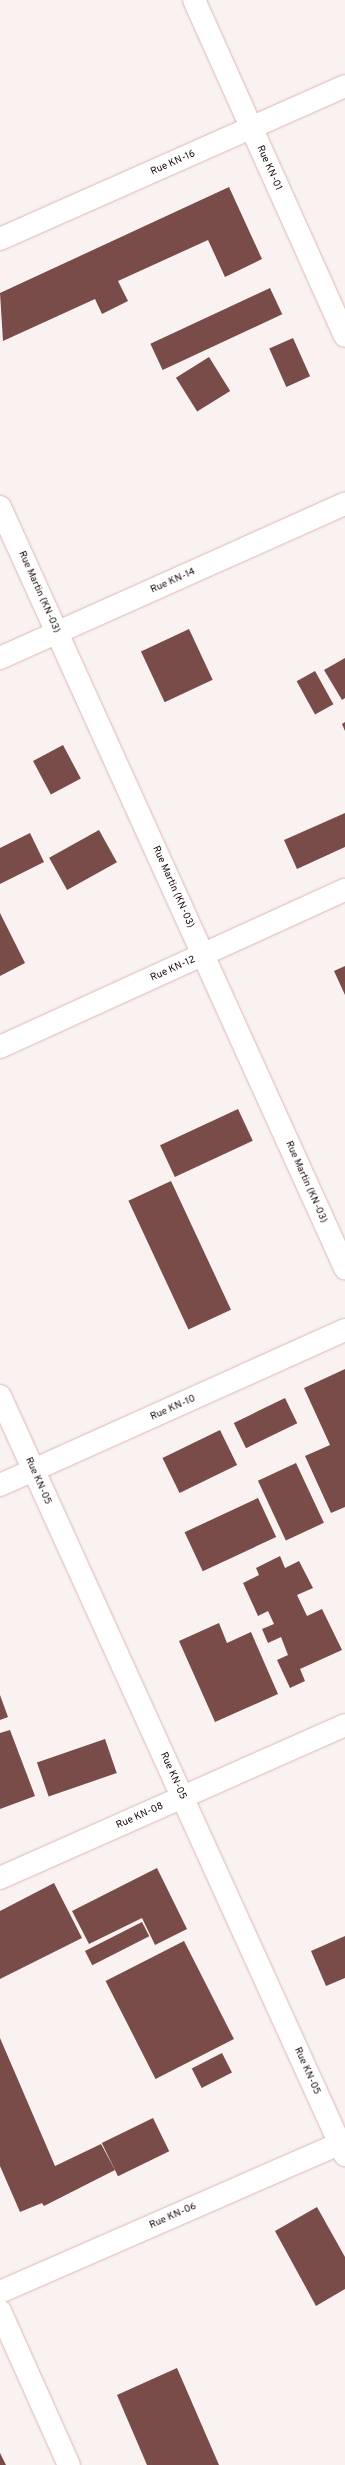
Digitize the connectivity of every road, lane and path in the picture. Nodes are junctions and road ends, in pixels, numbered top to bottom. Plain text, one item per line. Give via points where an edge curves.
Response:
1 (194, 0) edge
2 (345, 86) edge
3 (251, 128) junction
4 (0, 239) edge
5 (345, 336) edge
6 (345, 504) edge
7 (0, 507) edge
8 (57, 632) junction
9 (0, 658) edge
10 (345, 890) edge
11 (203, 955) junction
12 (0, 1047) edge
13 (345, 1268) edge
14 (345, 1330) edge
15 (0, 1396) edge
16 (33, 1470) junction
17 (0, 1485) edge
18 (345, 1725) edge
19 (182, 1797) junction
20 (0, 1878) edge
21 (343, 2146) edge
22 (0, 2292) edge
23 (0, 2310) edge
24 (69, 2465) edge

1 - 3 street, Rue KN-01
2 - 3 street, Rue KN-16
3 - 4 street, Rue KN-16
3 - 5 street, Rue KN-01
6 - 8 street, Rue KN-14
7 - 8 street, Rue Martin (KN-03)
8 - 9 street, Rue KN-14
8 - 11 street, Rue Martin (KN-03)
10 - 11 street, Rue KN-12
11 - 12 street, Rue KN-12
11 - 13 street, Rue Martin (KN-03)
14 - 16 street, Rue KN-10
15 - 16 street, Rue KN-05
16 - 17 street, Rue KN-10
16 - 19 street, Rue KN-05
18 - 19 street, Rue KN-08
19 - 20 street, Rue KN-08
19 - 21 street, Rue KN-05
21 - 22 street, Rue KN-06
23 - 24 street

